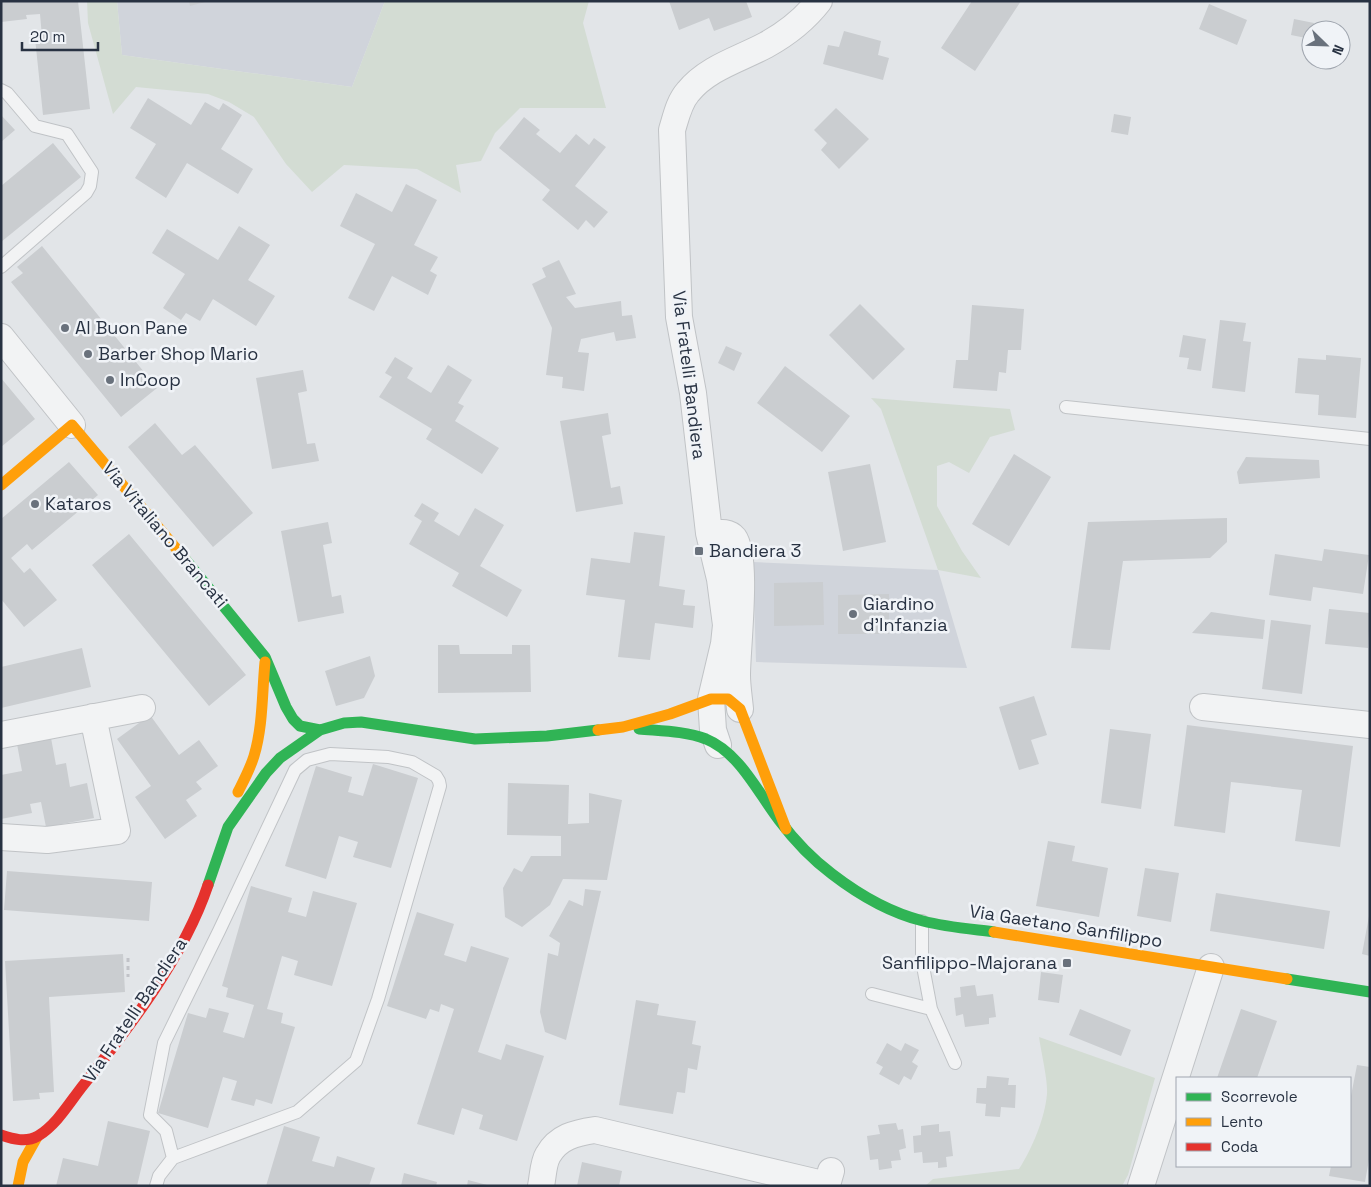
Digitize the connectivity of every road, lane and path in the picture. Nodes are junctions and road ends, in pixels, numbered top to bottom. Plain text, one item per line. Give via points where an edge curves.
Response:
1 (820, 1) edge
2 (1, 90) edge
3 (1, 267) edge
4 (1, 337) edge
5 (1066, 407) dead end
6 (72, 425) junction
7 (1370, 439) edge
8 (1, 485) edge
9 (709, 533) junction
10 (265, 657) junction
11 (711, 699) junction
12 (1203, 707) dead end
13 (142, 708) dead end
14 (740, 709) junction
15 (93, 717) junction
16 (1370, 725) edge
17 (623, 727) junction
18 (320, 730) junction
19 (1, 735) edge
20 (718, 745) junction
21 (228, 827) junction
22 (786, 829) junction
23 (1, 837) edge
24 (922, 921) junction
25 (1211, 967) junction
26 (1370, 992) edge
27 (872, 994) dead end
28 (931, 1009) junction
29 (955, 1063) dead end
30 (1, 1135) edge
31 (37, 1137) junction
32 (173, 1158) junction
33 (829, 1178) edge
34 (18, 1186) edge
35 (156, 1186) edge
36 (541, 1186) edge
37 (1141, 1186) edge

1 - 9 street, Via Fratelli Bandiera via 788,31 702,77 687,93 672,130 679,318 693,393
2 - 3 lane via 35,126 67,134 92,172 86,193
4 - 6 street, Via Vitaliano Brancati
5 - 7 lane
6 - 8 street
6 - 10 street, Via Vitaliano Brancati
9 - 11 street, Via Fratelli Bandiera via 720,578 726,625
9 - 14 street via 726,533 733,537 739,549 741,601 737,677
10 - 18 street, Via Vitaliano Brancati via 293,719 300,726
10 - 21 street via 255,754
11 - 14 street via 728,700
11 - 17 street
11 - 20 street, Via Fratelli Bandiera
12 - 16 street
13 - 15 street
14 - 22 street
15 - 19 street
15 - 23 street via 117,831 47,840
17 - 18 street, Via Fratelli Bandiera via 547,736 475,738 361,722
17 - 20 street via 691,735
18 - 21 street, Via Fratelli Bandiera via 276,763
20 - 22 street, Via Gaetano Sanfilippo via 735,762
21 - 31 street, Via Fratelli Bandiera via 202,903 168,967 118,1042 54,1124
22 - 24 street, Via Gaetano Sanfilippo via 835,878 854,892 894,912
24 - 25 street, Via Gaetano Sanfilippo
24 - 28 lane via 922,962
25 - 26 street, Via Gaetano Sanfilippo
25 - 37 street
27 - 28 lane
28 - 29 lane
30 - 31 street via 18,1140
31 - 34 street via 23,1162
32 - 32 lane via 297,1112 356,1061 378,999 440,786 436,776 412,762 388,756 330,754 307,760 295,770 164,1044 150,1115 166,1131
32 - 35 lane via 159,1176
33 - 36 street via 594,1130 562,1139 547,1156

